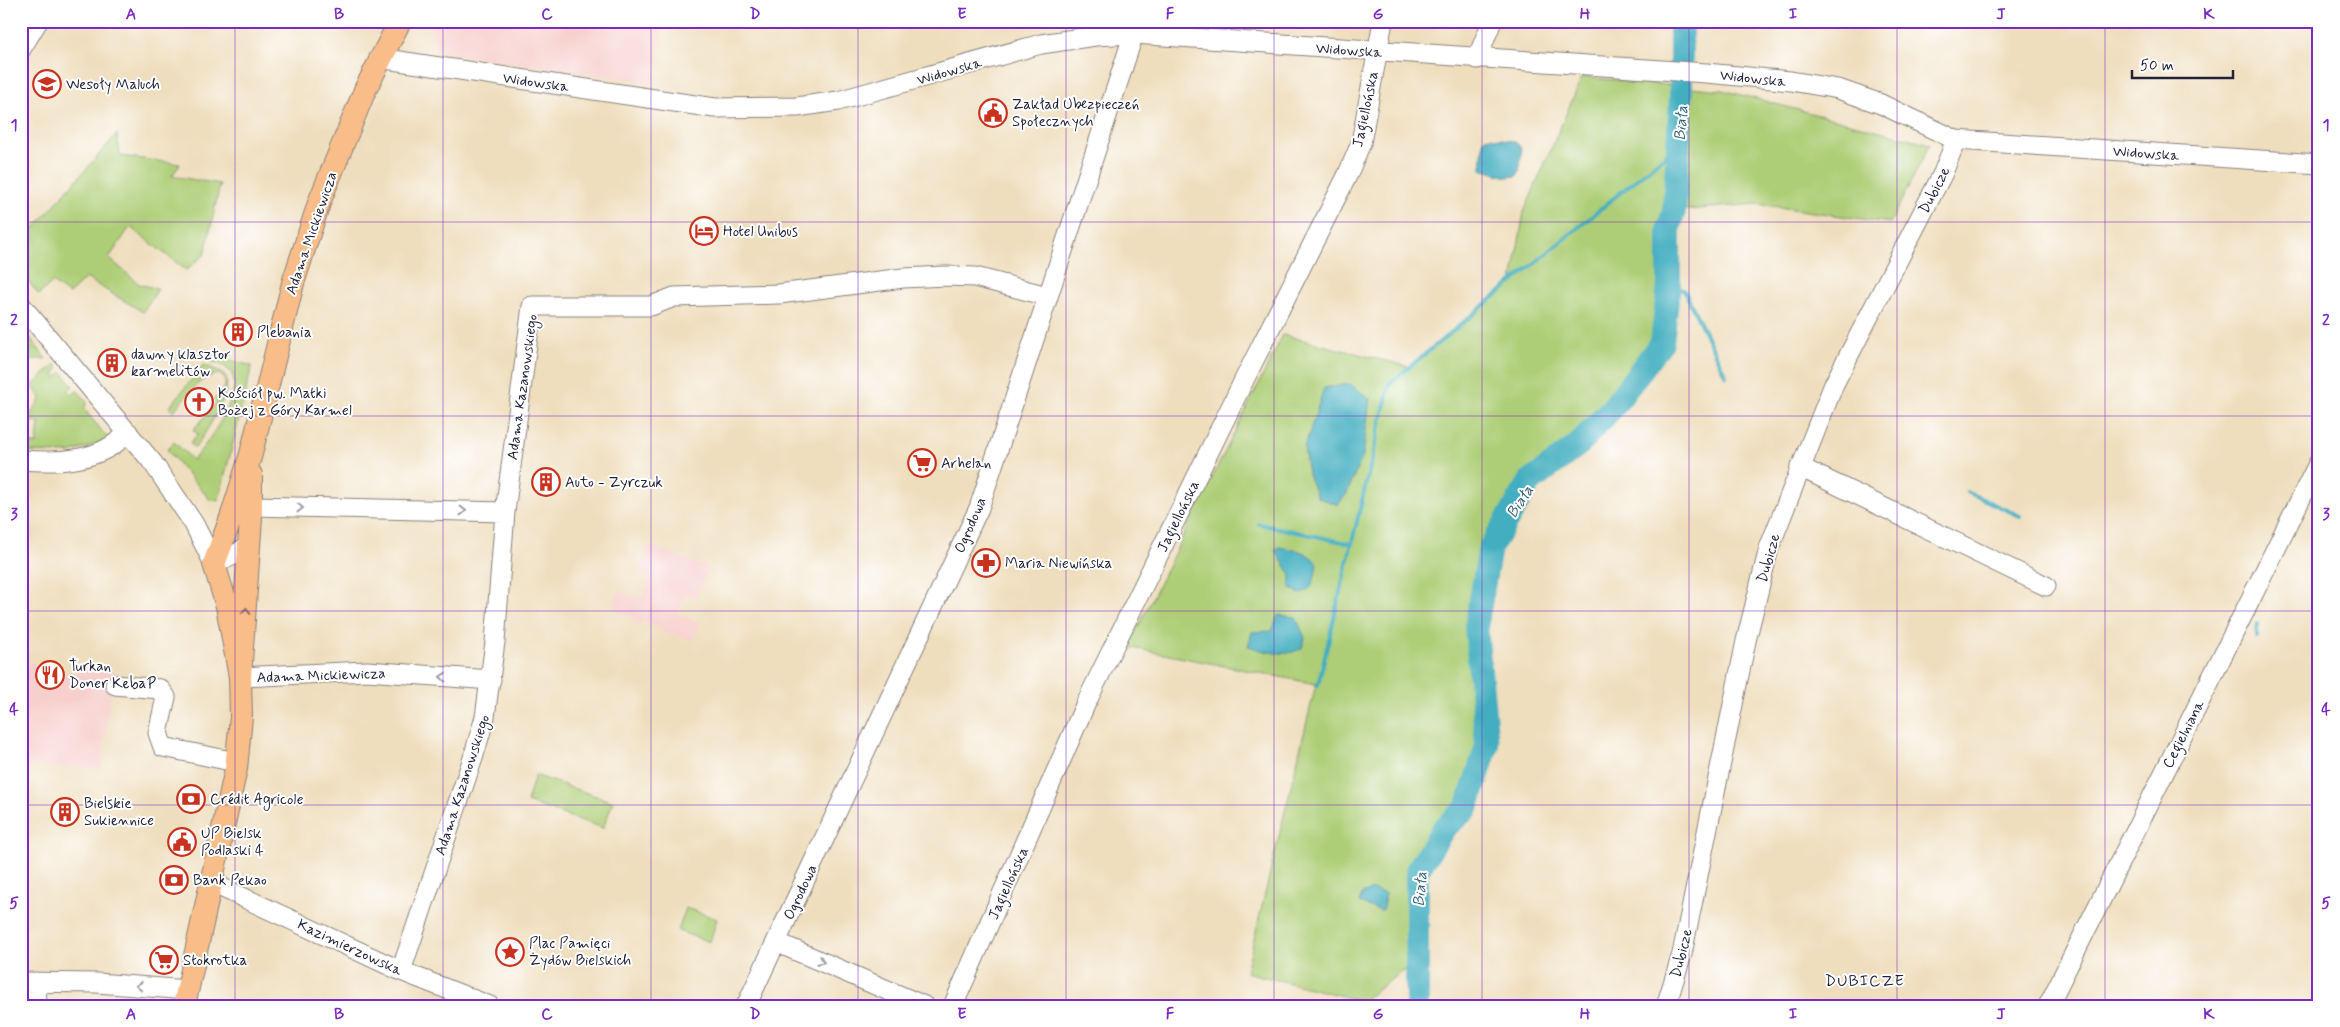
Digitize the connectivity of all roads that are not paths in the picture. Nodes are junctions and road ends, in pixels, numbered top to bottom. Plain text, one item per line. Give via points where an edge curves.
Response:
1 (38, 21) edge
2 (400, 21) edge
3 (1383, 21) edge
4 (1492, 21) edge
5 (1136, 28) edge
6 (21, 49) edge
7 (1376, 52) junction
8 (379, 58) junction
9 (1477, 59) junction
10 (1956, 140) junction
11 (2319, 164) edge
12 (1047, 296) junction
13 (21, 306) edge
14 (128, 432) junction
15 (250, 454) junction
16 (21, 460) edge
17 (2319, 462) edge
18 (1800, 467) junction
19 (252, 506) junction
20 (504, 512) junction
21 (229, 523) junction
22 (194, 524) junction
23 (250, 544) junction
24 (214, 564) junction
25 (2046, 586) dead end
26 (240, 677) junction
27 (492, 680) junction
28 (115, 684) dead end
29 (236, 762) junction
30 (212, 883) junction
31 (776, 942) junction
32 (401, 971) junction
33 (29, 982) edge
34 (186, 998) edge
35 (37, 1006) edge
36 (490, 1006) edge
37 (746, 1006) edge
38 (924, 1006) edge
39 (953, 1006) edge
40 (1666, 1006) edge
41 (2048, 1006) edge

1 - 6 street
2 - 8 main road, Adama Mickiewicza
3 - 7 street, Jagiellońska
4 - 9 street
5 - 7 street, Widowska
5 - 8 street, Widowska via 1066,39 838,101 797,107 715,108
5 - 12 street, Ogrodowa
7 - 9 street, Widowska
7 - 39 street, Jagiellońska via 1360,143 1347,176 1086,703
8 - 15 main road, Adama Mickiewicza via 320,200 293,283
9 - 10 street, Widowska via 1791,81 1838,89 1882,104
10 - 11 street, Widowska
10 - 18 street, Dubicze via 1943,173 1834,384
12 - 20 street, Adama Kazanowskiego via 975,277 946,276 903,278 780,294 674,297 651,306 532,306
12 - 31 street, Ogrodowa via 980,508
13 - 14 street
14 - 16 street via 116,445 86,457
14 - 22 street via 154,463
15 - 19 main road, Adama Mickiewicza
15 - 21 main road, Adama Mickiewicza
17 - 41 street, Cegielniana
18 - 25 street
18 - 40 street, Dubicze via 1764,566 1682,954
19 -> 20 street
19 - 23 main road, Adama Mickiewicza
20 - 27 street, Adama Kazanowskiego
21 - 22 street via 210,528
21 - 24 main road, Adama Mickiewicza
22 - 24 street
23 - 24 street
26 -> 23 main road, Adama Mickiewicza
24 - 26 main road, Adama Mickiewicza via 227,606
27 -> 26 street, Adama Mickiewicza via 367,671
26 - 29 main road, Adama Mickiewicza via 241,717
27 - 32 street, Adama Kazanowskiego via 473,758
28 - 29 street via 160,689 166,697 158,732 163,747
29 - 30 main road, Adama Mickiewicza
30 - 32 street, Kazimierzowska
30 - 34 main road, Adama Mickiewicza
31 - 37 street, Ogrodowa
31 -> 38 street
32 - 36 street, Kazimierzowska
34 -> 33 street via 97,983
33 - 35 street

